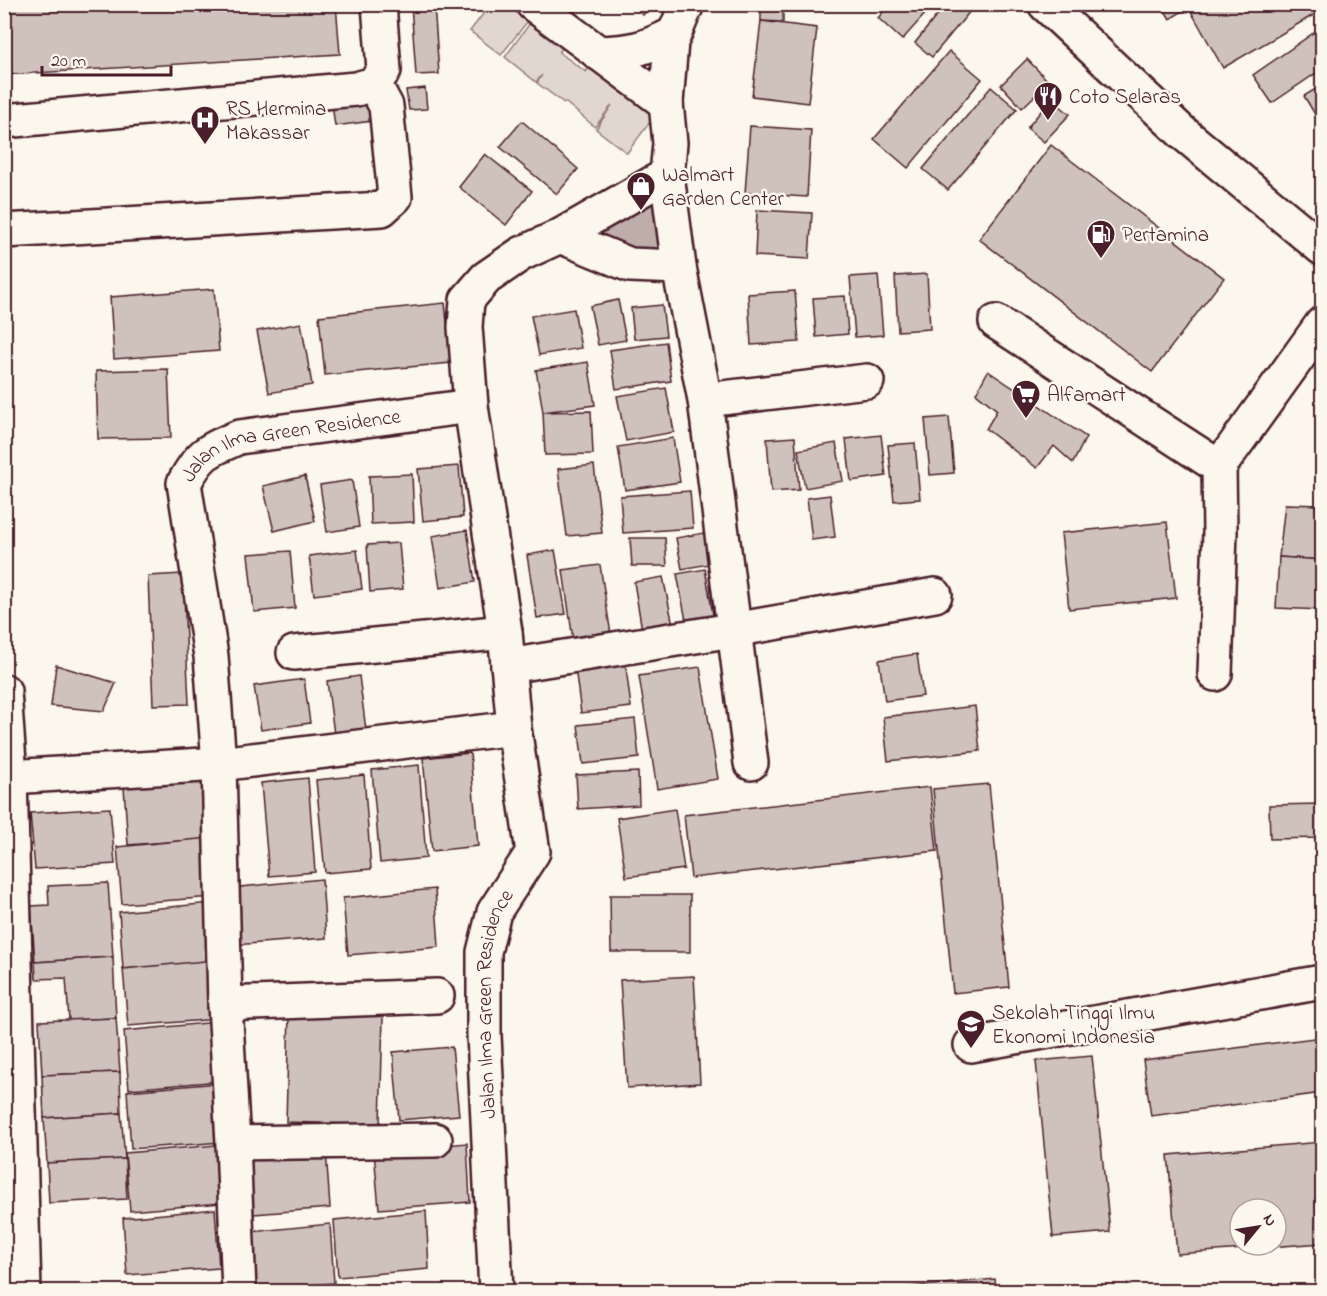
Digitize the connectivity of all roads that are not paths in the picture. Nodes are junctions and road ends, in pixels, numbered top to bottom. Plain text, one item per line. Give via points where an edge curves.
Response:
1 (379, 4) edge
2 (533, 4) edge
3 (687, 4) edge
4 (1046, 5) edge
5 (674, 34) junction
6 (598, 52) junction
7 (374, 84) junction
8 (666, 103) junction
9 (4, 121) edge
10 (668, 175) junction
11 (4, 231) edge
12 (560, 236) junction
13 (1323, 248) edge
14 (679, 267) junction
15 (996, 322) dead end
16 (1323, 324) edge
17 (867, 381) dead end
18 (705, 400) junction
19 (471, 406) junction
20 (1219, 467) junction
21 (936, 595) dead end
22 (734, 630) junction
23 (505, 632) junction
24 (294, 653) dead end
25 (508, 666) junction
26 (1215, 675) dead end
27 (4, 692) edge
28 (514, 728) junction
29 (219, 764) junction
30 (750, 764) dead end
31 (10, 777) junction
32 (1323, 982) edge
33 (437, 996) dead end
34 (225, 1004) junction
35 (971, 1045) dead end
36 (435, 1140) dead end
37 (233, 1143) junction
38 (24, 1292) edge
39 (238, 1292) edge
40 (496, 1292) edge

1 - 7 street via 384,70
2 - 6 street
3 - 5 street
4 - 13 street via 1182,132
5 - 6 street via 647,48
5 - 8 street
6 - 8 street
7 - 9 street via 356,89
7 - 11 street via 386,106 396,197 382,209
8 - 10 street
10 - 12 street, Jalan Ilma Green Residence
10 - 14 street
12 - 14 street via 630,265
12 - 19 street, Jalan Ilma Green Residence via 521,254 486,278 467,300 465,327
14 - 18 street
15 - 20 street
16 - 20 street
17 - 18 street
18 - 22 street
19 - 23 street, Jalan Ilma Green Residence
19 - 29 street, Jalan Ilma Green Residence via 239,437 212,448 196,462 184,483 211,656
20 - 26 street
21 - 22 street
22 - 25 street
22 - 30 street
23 - 24 street
23 - 25 street, Jalan Ilma Green Residence
25 - 28 street, Jalan Ilma Green Residence
27 - 31 street
28 - 29 street
28 - 40 street, Jalan Ilma Green Residence via 533,852 494,912 484,952
29 - 31 street
29 - 34 street, Jalan Ilma Green Residence
31 - 38 street
32 - 35 street
33 - 34 street
34 - 37 street, Jalan Ilma Green Residence
36 - 37 street
37 - 39 street, Jalan Ilma Green Residence

